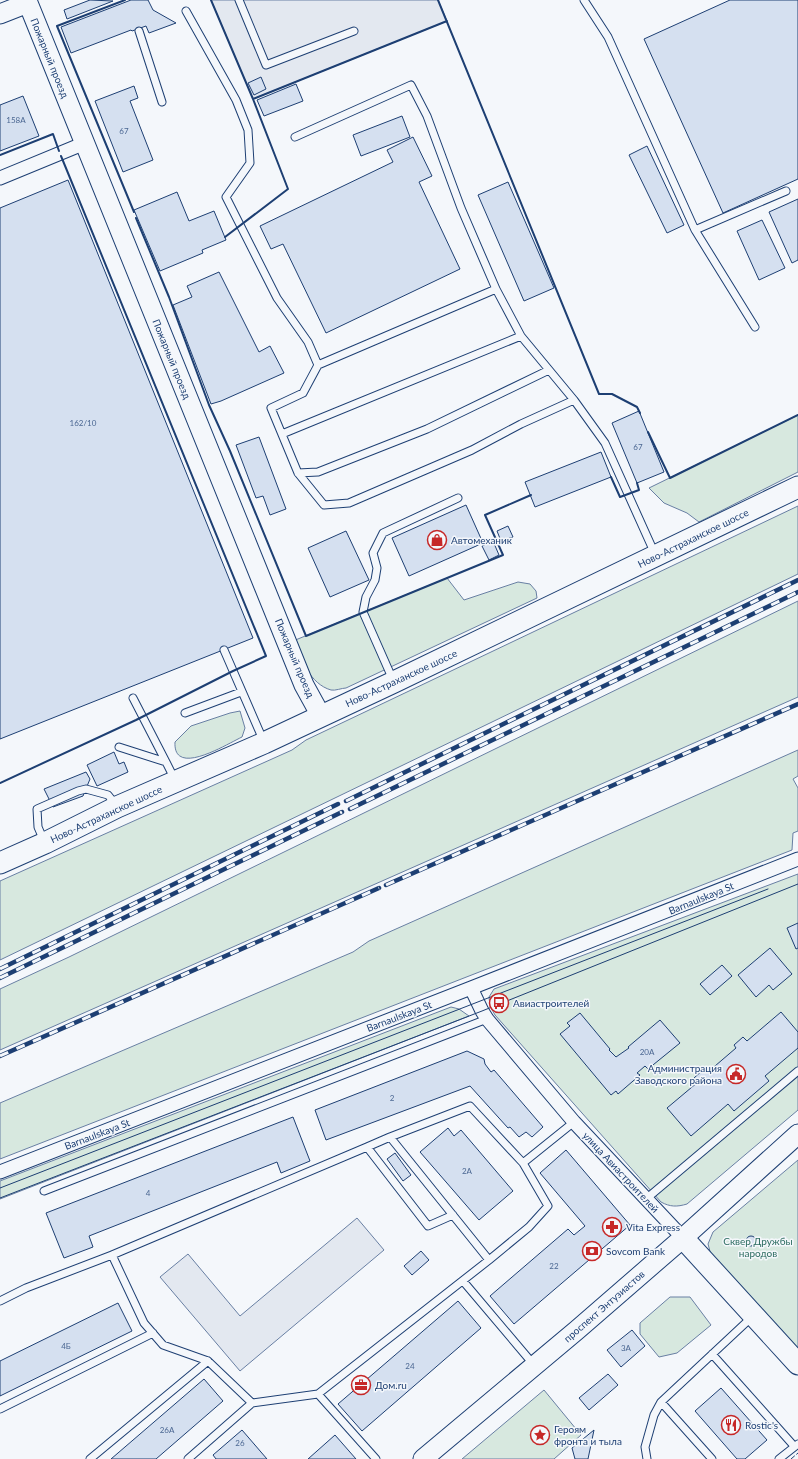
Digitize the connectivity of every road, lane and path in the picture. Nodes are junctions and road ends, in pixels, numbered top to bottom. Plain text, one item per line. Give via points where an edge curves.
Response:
1 (240, 0) edge
2 (584, 0) edge
3 (29, 1) edge
4 (186, 11) dead end
5 (0, 14) edge
6 (139, 31) dead end
7 (354, 31) dead end
8 (162, 102) dead end
9 (295, 137) dead end
10 (85, 143) junction
11 (0, 178) edge
12 (786, 191) dead end
13 (695, 230) junction
14 (496, 289) junction
15 (755, 327) dead end
16 (521, 336) junction
17 (318, 365) junction
18 (549, 370) junction
19 (574, 400) junction
20 (282, 434) junction
21 (298, 473) junction
22 (798, 487) edge
23 (458, 498) dead end
24 (656, 556) junction
25 (224, 650) dead end
26 (394, 682) junction
27 (241, 692) junction
28 (133, 698) dead end
29 (185, 713) dead end
30 (321, 716) junction
31 (264, 743) junction
32 (119, 747) dead end
33 (166, 762) junction
34 (176, 782) junction
35 (117, 807) junction
36 (45, 843) junction
37 (798, 859) edge
38 (0, 863) edge
39 (472, 988) junction
40 (487, 1019) junction
41 (798, 1071) edge
42 (574, 1122) junction
43 (798, 1134) edge
44 (390, 1137) junction
45 (367, 1147) junction
46 (523, 1163) junction
47 (0, 1172) edge
48 (44, 1191) dead end
49 (646, 1199) junction
50 (453, 1215) junction
51 (683, 1238) junction
52 (112, 1255) junction
53 (490, 1260) junction
54 (463, 1281) junction
55 (0, 1301) edge
56 (753, 1315) junction
57 (153, 1333) junction
58 (712, 1354) junction
59 (208, 1362) junction
60 (798, 1364) edge
61 (534, 1365) junction
62 (318, 1394) junction
63 (252, 1402) junction
64 (661, 1402) junction
65 (0, 1409) edge
66 (796, 1445) edge
67 (428, 1458) edge
68 (90, 1459) edge
69 (188, 1459) edge
70 (376, 1459) edge
71 (647, 1459) edge
72 (712, 1459) edge
73 (779, 1459) edge

1 - 7 lane via 266,65
2 - 13 lane via 608,37
3 - 5 street
3 - 10 street, Пожарный проезд
4 - 17 lane via 236,100 248,130 250,163 226,197 277,298 308,342
6 - 8 lane
9 - 14 lane via 411,85 427,116 461,208
10 - 11 street
10 - 30 street, Пожарный проезд via 304,685
12 - 13 lane
13 - 15 lane
14 - 16 lane
14 - 17 lane
16 - 18 lane
16 - 20 lane
17 - 20 lane via 303,393 271,408
18 - 19 lane
18 - 21 lane via 426,429 318,472
19 - 21 lane via 472,450 349,503 324,505
19 - 24 lane via 605,442
20 - 21 lane
22 - 24 main road, Ново-Астраханское шоссе
23 - 26 lane via 383,533 373,553 377,568 375,580 366,597 363,612
24 - 26 main road, Ново-Астраханское шоссе
25 - 27 lane
26 - 30 main road, Ново-Астраханское шоссе
27 - 29 lane
27 - 31 lane
28 - 33 lane
30 - 31 main road, Ново-Астраханское шоссе
31 - 34 main road, Ново-Астраханское шоссе
32 - 33 lane
33 - 34 lane
34 - 35 main road, Ново-Астраханское шоссе
35 - 36 main road, Ново-Астраханское шоссе
35 - 36 lane via 108,795 86,789 37,809 38,827
36 - 38 main road, Ново-Астраханское шоссе
37 - 39 street, Barnaulskaya St
39 - 40 street, улица Авиастроителей
39 - 47 street, Barnaulskaya St
40 - 42 street, улица Авиастроителей
40 - 48 lane
41 - 49 lane
42 - 46 lane
42 - 49 street, улица Авиастроителей
43 - 51 street, проспект Энтузиастов
44 - 45 lane
44 - 46 lane via 470,1106
44 - 50 lane
45 - 50 lane via 428,1226
45 - 52 lane
46 - 53 lane via 548,1206
49 - 51 street, улица Авиастроителей
50 - 53 lane
51 - 56 main road, улица Авиастроителей
51 - 61 street, проспект Энтузиастов
52 - 55 lane via 26,1288
52 - 57 lane via 144,1323
53 - 54 lane
54 - 61 lane
54 - 62 lane
56 - 58 lane
56 - 60 main road, улица Авиастроителей
57 - 59 lane via 163,1345
57 - 65 lane
58 - 64 lane
58 - 66 lane
59 - 63 lane
59 - 68 lane
61 - 67 street, проспект Энтузиастов
62 - 63 lane
62 - 70 lane
63 - 69 lane
64 - 71 lane via 654,1415 645,1447
64 - 72 lane
66 - 73 lane

